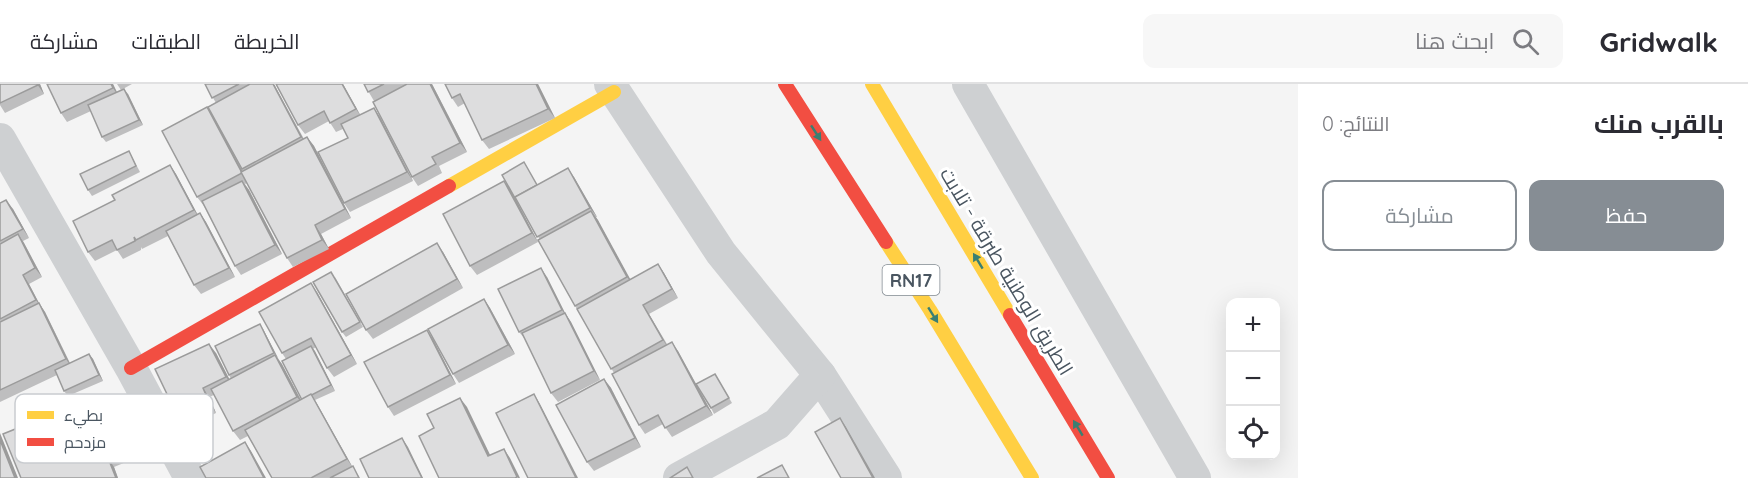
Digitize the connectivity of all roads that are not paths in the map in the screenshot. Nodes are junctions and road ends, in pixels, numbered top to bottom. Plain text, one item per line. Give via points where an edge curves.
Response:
1 (784, 84) edge
2 (872, 84) edge
3 (968, 84) edge
4 (612, 88) edge
5 (5, 156) edge
6 (131, 368) junction
7 (820, 375) junction
8 (145, 394) edge
9 (182, 463) edge
10 (190, 478) edge
11 (679, 478) edge
12 (886, 478) edge
13 (1032, 478) edge
14 (1108, 478) edge
15 (1195, 478) edge

1 -> 13 main road, RN17 via 930,310
14 -> 2 main road, الطريق الوطنية طبرقة - تلابت
3 - 15 street
4 - 6 main road
4 - 7 street via 722,253
5 - 6 street
6 - 8 street
7 - 11 street via 777,424
7 - 12 street
9 - 10 street

